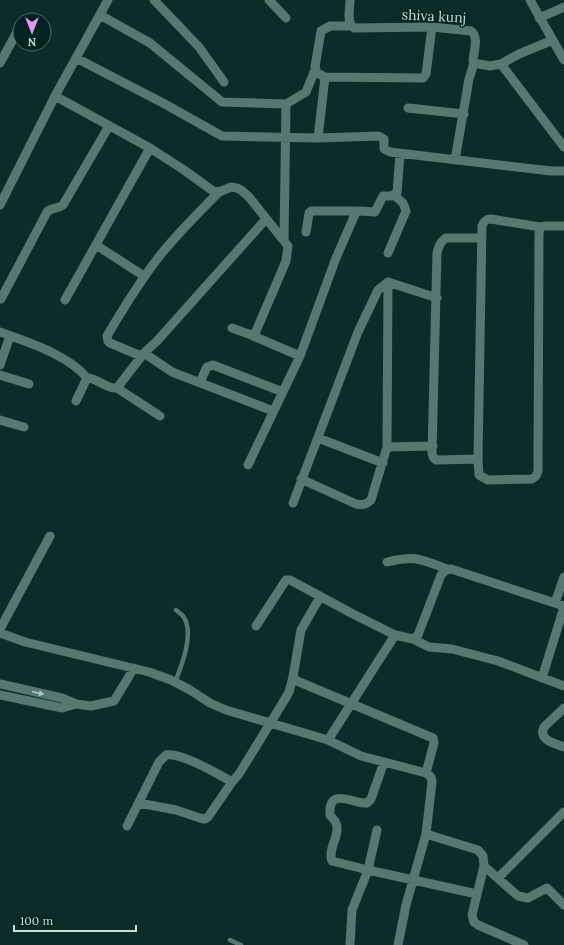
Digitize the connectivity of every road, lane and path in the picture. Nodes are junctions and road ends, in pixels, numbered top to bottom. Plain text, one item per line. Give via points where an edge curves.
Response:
1 (108, 0) edge
2 (154, 0) edge
3 (269, 0) edge
4 (350, 0) edge
5 (530, 0) edge
6 (564, 7) edge
7 (100, 15) junction
8 (286, 18) dead end
9 (539, 18) junction
10 (350, 26) junction
11 (432, 27) junction
12 (553, 40) junction
13 (12, 41) edge
14 (76, 58) junction
15 (564, 60) edge
16 (0, 63) edge
17 (474, 63) junction
18 (502, 64) junction
19 (315, 70) junction
20 (325, 77) junction
21 (224, 82) dead end
22 (55, 96) junction
23 (286, 104) junction
24 (408, 108) dead end
25 (464, 114) junction
26 (109, 126) junction
27 (285, 137) junction
28 (318, 138) junction
29 (564, 147) edge
30 (150, 148) junction
31 (400, 154) junction
32 (456, 160) junction
33 (564, 171) edge
34 (219, 192) junction
35 (394, 195) junction
36 (0, 205) edge
37 (358, 211) junction
38 (266, 219) junction
39 (564, 226) edge
40 (540, 227) junction
41 (306, 232) dead end
42 (482, 238) junction
43 (284, 240) junction
44 (96, 245) junction
45 (388, 253) dead end
46 (144, 276) junction
47 (388, 282) junction
48 (437, 298) junction
49 (1, 299) edge
50 (65, 300) dead end
51 (232, 328) dead end
52 (0, 332) edge
53 (10, 336) junction
54 (253, 336) junction
55 (143, 355) junction
56 (300, 356) junction
57 (0, 365) edge
58 (0, 375) edge
59 (87, 378) junction
60 (200, 382) junction
61 (29, 384) dead end
62 (117, 388) junction
63 (283, 392) junction
64 (76, 401) dead end
65 (273, 411) junction
66 (160, 416) dead end
67 (0, 420) edge
68 (24, 427) dead end
69 (318, 438) junction
70 (433, 446) junction
71 (387, 447) junction
72 (478, 459) junction
73 (383, 463) junction
74 (248, 465) dead end
75 (301, 480) junction
76 (293, 503) dead end
77 (50, 536) dead end
78 (386, 562) dead end
79 (447, 569) junction
80 (564, 577) edge
81 (320, 597) junction
82 (561, 605) edge
83 (176, 610) dead end
84 (256, 626) dead end
85 (0, 629) edge
86 (0, 633) edge
87 (396, 635) junction
88 (413, 638) junction
89 (134, 668) junction
90 (293, 677) junction
91 (542, 678) junction
92 (175, 682) junction
93 (0, 684) edge
94 (564, 686) edge
95 (0, 695) edge
96 (76, 704) junction
97 (350, 704) junction
98 (564, 708) edge
99 (270, 724) junction
100 (328, 740) junction
101 (564, 747) edge
102 (384, 762) junction
103 (426, 773) junction
104 (232, 782) junction
105 (139, 802) junction
106 (564, 812) edge
107 (127, 826) dead end
108 (377, 830) dead end
109 (426, 834) junction
110 (484, 866) junction
111 (368, 870) junction
112 (498, 878) junction
113 (413, 880) junction
114 (477, 894) junction
115 (563, 903) edge
116 (230, 940) dead end
117 (241, 945) edge
118 (350, 945) edge
119 (398, 945) edge
120 (524, 945) edge

1 - 7 street
2 - 21 street via 199,46
3 - 8 street
4 - 10 street
5 - 9 street
6 - 9 street
7 - 14 street
7 - 23 street via 150,43 222,102
9 - 12 street
10 - 11 street, shiva kunj
10 - 19 street, shiva kunj via 330,26 322,32
11 - 17 street, shiva kunj via 471,31 476,39
11 - 20 street via 426,74 423,78
12 - 15 street
12 - 18 street
13 - 16 street
14 - 22 street
14 - 27 street via 222,136
17 - 18 street via 490,66
17 - 25 street
18 - 29 street
19 - 20 street
19 - 23 street, shiva kunj via 306,92
20 - 28 street
22 - 26 street
22 - 36 street
23 - 27 street
24 - 25 street
25 - 32 street
26 - 30 street
26 - 49 street via 63,205 51,208 47,212
27 - 28 street
27 - 43 street
28 - 31 street via 379,136 384,139 386,151
30 - 34 street via 208,189
30 - 44 street
31 - 32 street
31 - 35 street via 398,186
32 - 33 street
34 - 38 street via 231,187 237,188 249,197
34 - 46 street via 184,227
35 - 37 street via 383,196 375,212
35 - 45 street via 403,203 406,211
37 - 41 street via 311,211
37 - 56 street via 336,258
38 - 43 street
38 - 55 street
39 - 40 street
40 - 42 street via 488,219 482,226
40 - 72 street via 538,471 532,479 488,480 479,475
42 - 48 street via 446,238 442,241 437,253
42 - 72 street
43 - 54 street via 288,246 286,261
44 - 46 street
44 - 50 street
46 - 55 street via 107,339 110,343
47 - 48 street
47 - 69 street via 378,290 358,332
47 - 71 street
48 - 70 street
51 - 54 street
52 - 53 street
53 - 57 street
53 - 59 street via 36,345 71,363 81,369
54 - 56 street
55 - 60 street via 166,369
55 - 62 street
56 - 63 street
58 - 61 street
59 - 62 street
59 - 64 street
60 - 63 street via 207,367 213,365
60 - 65 street
62 - 66 street
63 - 65 street
65 - 74 street
67 - 68 street
69 - 73 street
69 - 75 street
70 - 71 street
70 - 72 street via 433,457 436,460
71 - 73 street
73 - 75 street via 371,500 366,504 356,504
75 - 76 street
77 - 85 street
78 - 79 street via 416,558
79 - 82 street
79 - 88 street via 441,575 418,635
80 - 82 street
81 - 84 street via 286,580
81 - 87 street
81 - 90 street via 301,630
82 - 91 street
83 - 92 lane via 183,616 188,629 187,646
86 - 89 street via 25,642
87 - 88 street
87 - 97 street
88 - 91 street via 429,647 458,650 498,661
89 - 92 street
89 - 96 street via 114,701 91,706
90 - 97 street
90 - 99 street via 289,692
91 - 94 street
92 - 99 street via 216,706
93 -> 96 street via 62,698
95 - 96 street via 62,708
97 - 100 street
97 - 103 street via 433,738
98 - 101 street via 543,731 546,739
99 - 100 street
99 - 104 street
100 - 102 street via 361,756
102 - 103 street
102 - 111 street via 369,802 365,804 341,798 334,801 330,810 330,816 336,826 332,861
103 - 109 street via 432,782
104 - 105 street via 205,819
104 - 105 street via 198,764 168,754 159,762
105 - 107 street
106 - 112 street
108 - 111 street
109 - 110 street via 478,850 483,856
109 - 113 street
110 - 112 street
110 - 114 street
111 - 113 street
111 - 118 street via 352,910
112 - 115 street via 518,896 528,898 547,888
113 - 114 street
113 - 119 street
114 - 120 street via 472,914 474,922
116 - 117 lane

